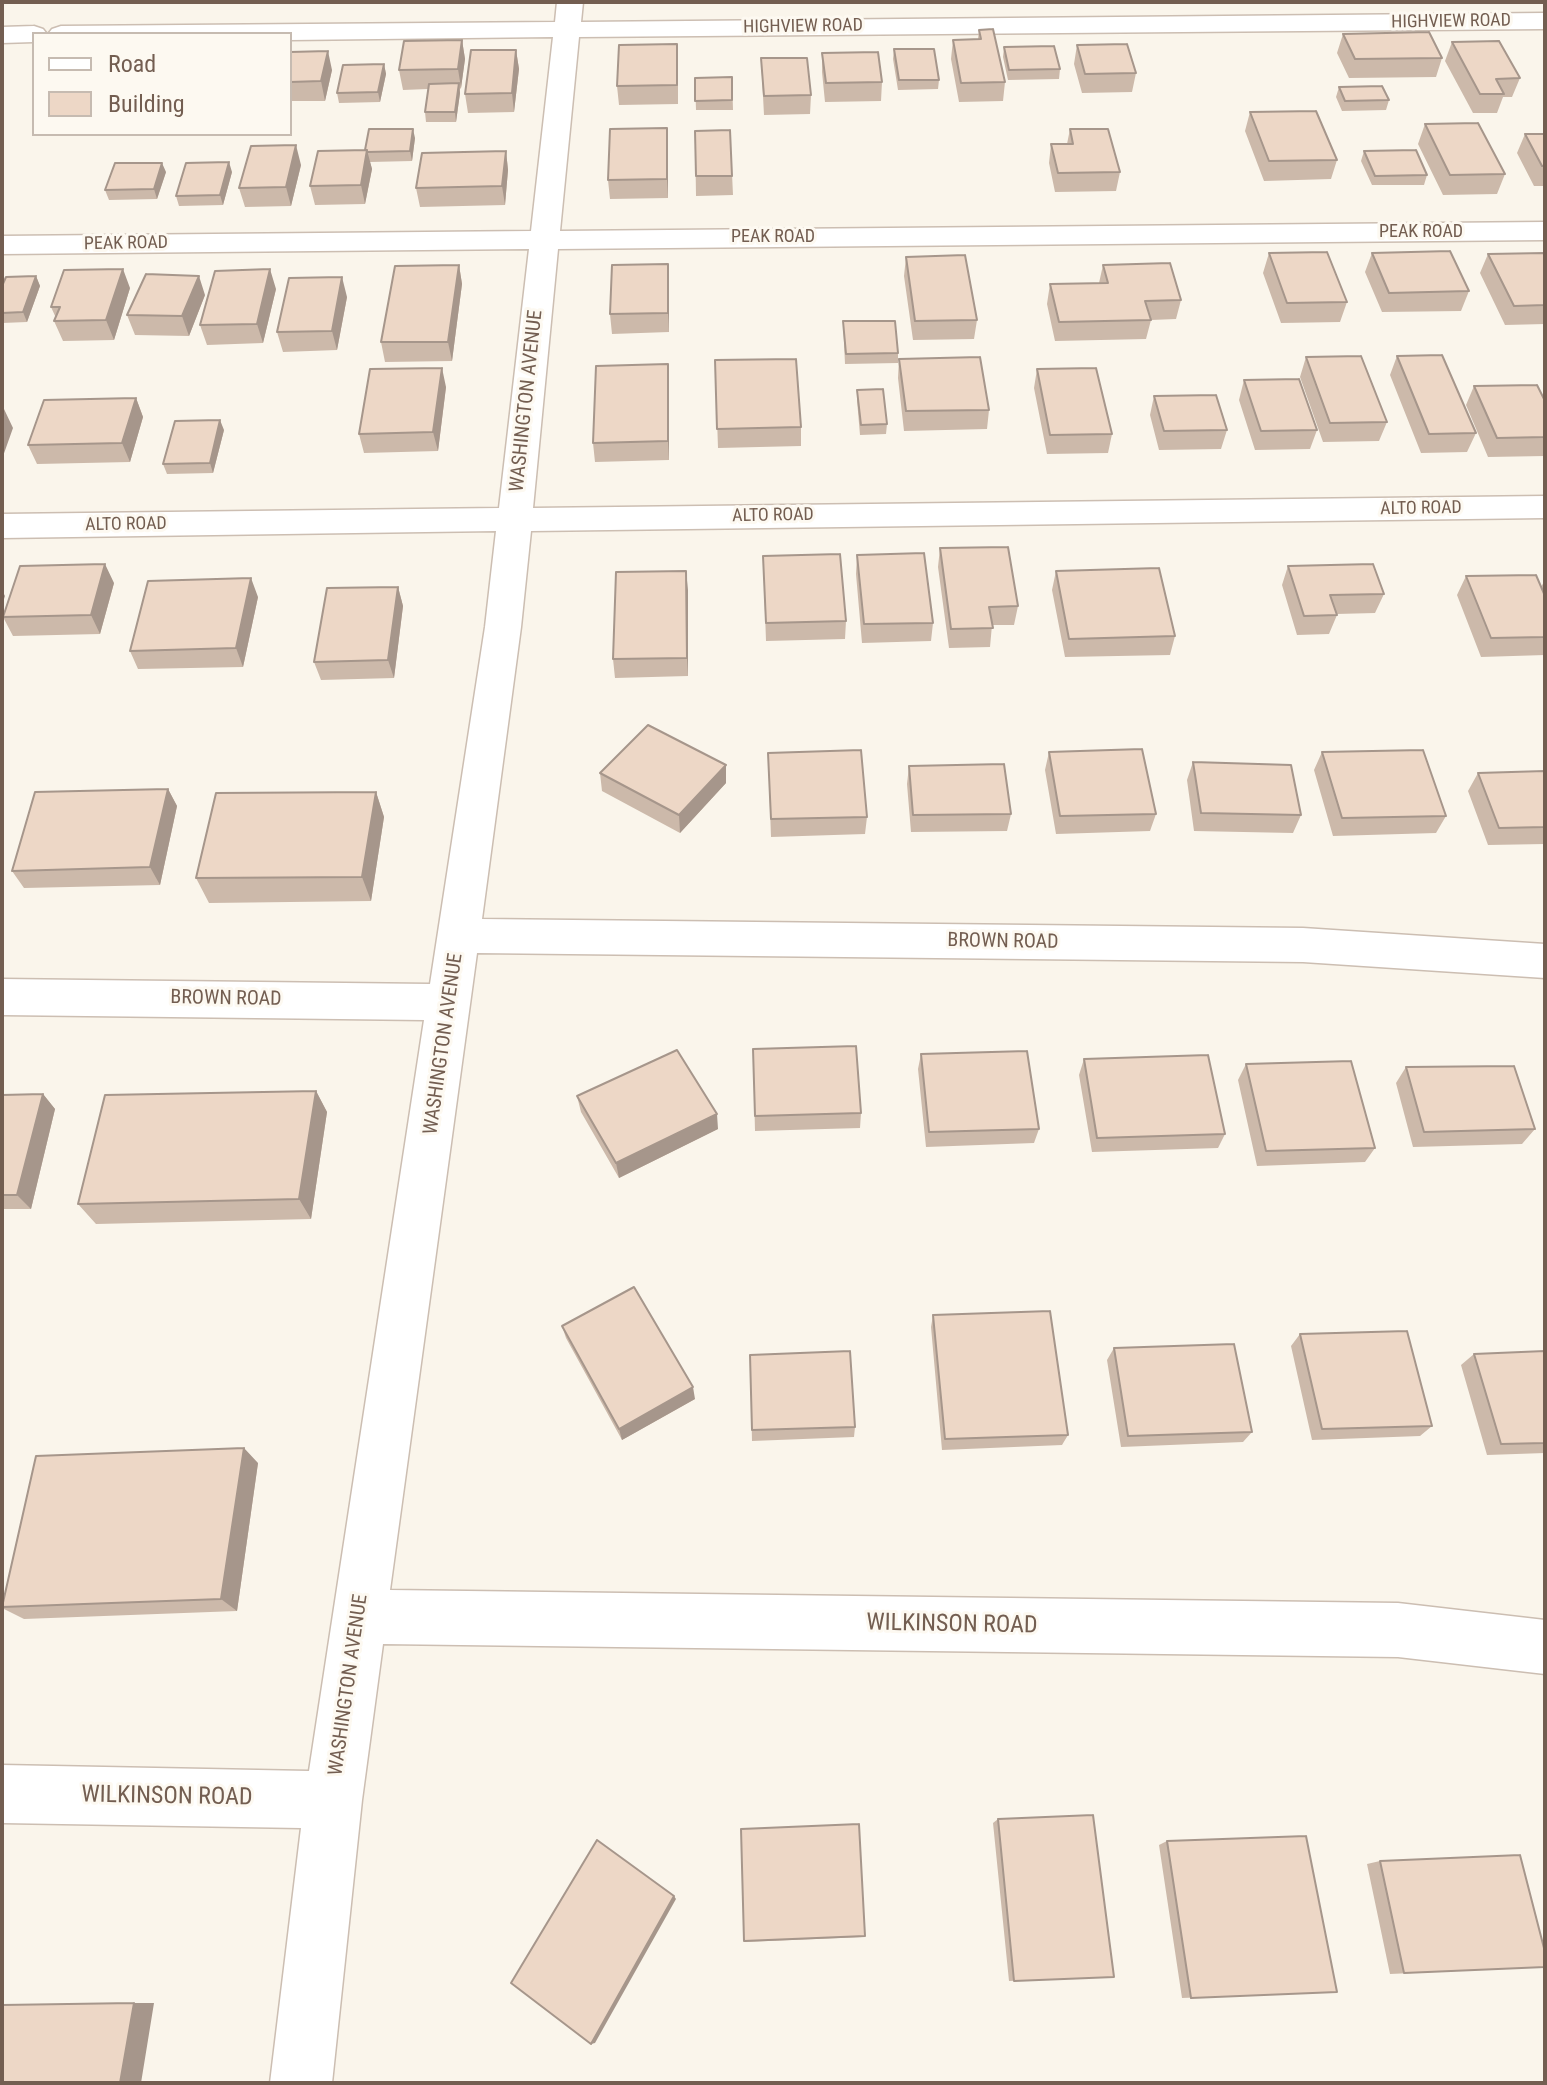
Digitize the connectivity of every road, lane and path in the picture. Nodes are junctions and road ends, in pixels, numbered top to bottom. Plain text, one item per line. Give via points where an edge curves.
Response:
1 (568, 16) edge
2 (1545, 21) edge
3 (117, 32) edge
4 (32, 34) edge
5 (2, 35) edge
6 (1545, 231) edge
7 (544, 239) junction
8 (2, 245) edge
9 (1545, 507) edge
10 (514, 519) junction
11 (2, 526) edge
12 (460, 936) junction
13 (1545, 961) edge
14 (2, 997) edge
15 (450, 1002) junction
16 (359, 1617) junction
17 (1545, 1647) edge
18 (2, 1794) edge
19 (333, 1800) junction
20 (301, 2083) edge

1 - 2 street, HIGHVIEW ROAD
1 - 3 street, HIGHVIEW ROAD
1 - 7 street, WASHINGTON AVENUE
4 - 5 street
6 - 7 street, PEAK ROAD
7 - 8 street, PEAK ROAD
7 - 10 street, WASHINGTON AVENUE
9 - 10 street, ALTO ROAD
10 - 11 street, ALTO ROAD
10 - 12 street, WASHINGTON AVENUE
12 - 13 street, BROWN ROAD via 1303,945
12 - 15 street, WASHINGTON AVENUE
14 - 15 street, BROWN ROAD
15 - 16 street, WASHINGTON AVENUE
16 - 17 street, WILKINSON ROAD via 1398,1630
16 - 19 street, WASHINGTON AVENUE
18 - 19 street, WILKINSON ROAD
19 - 20 street, WASHINGTON AVENUE

